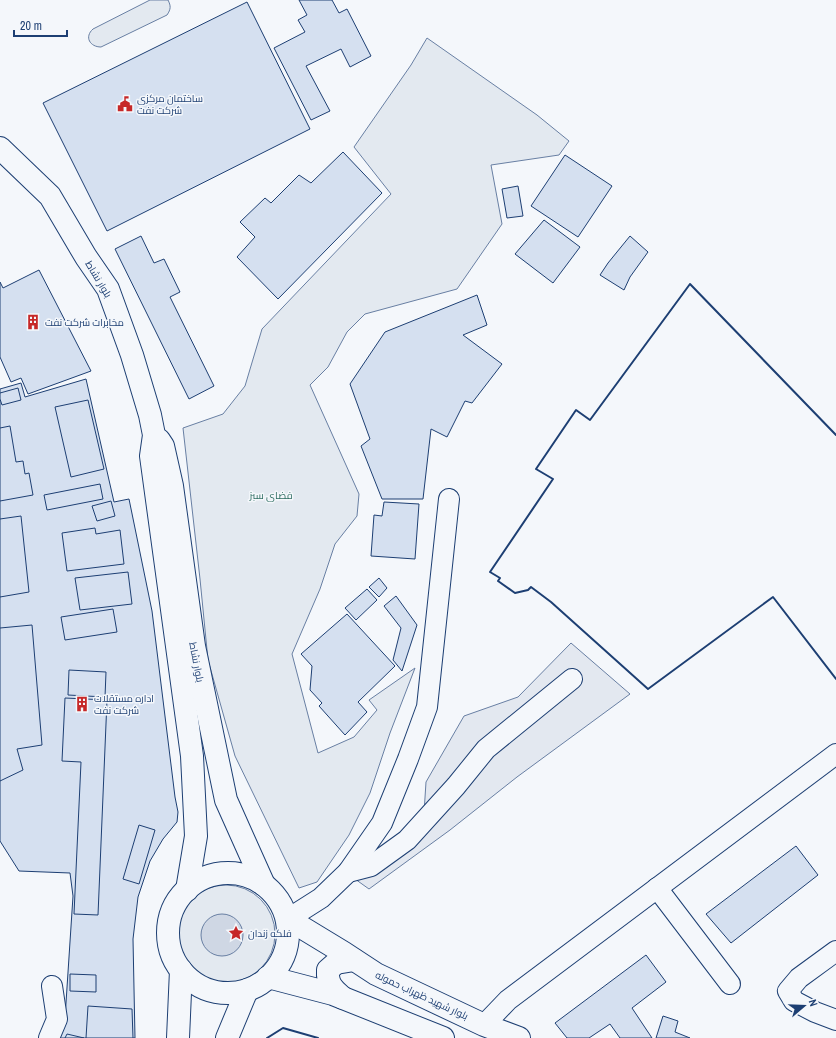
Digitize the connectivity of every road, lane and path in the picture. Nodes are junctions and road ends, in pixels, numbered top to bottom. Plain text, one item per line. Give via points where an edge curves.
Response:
1 (0, 148) edge
2 (154, 435) junction
3 (449, 498) dead end
4 (572, 679) dead end
5 (836, 754) edge
6 (348, 872) junction
7 (264, 884) junction
8 (657, 888) junction
9 (187, 890) junction
10 (288, 919) junction
11 (836, 952) edge
12 (354, 960) junction
13 (181, 970) junction
14 (268, 978) junction
15 (730, 984) dead end
16 (52, 986) dead end
17 (247, 990) junction
18 (343, 998) junction
19 (836, 1020) edge
20 (484, 1025) junction
21 (49, 1038) edge
22 (178, 1038) edge
23 (227, 1038) edge
24 (442, 1038) edge
25 (518, 1038) edge

1 - 2 main road, بلوار نشاط via 50,196 108,289 132,355
2 - 7 main road, بلوار نشاط via 164,446 172,486 194,646 226,800
2 - 9 main road, بلوار نشاط via 151,456 192,756 196,836
3 - 6 street via 427,707 382,823
4 - 6 street via 486,749 407,840 370,866
5 - 8 street
6 - 10 street via 321,898
7 - 9 main road via 239,874 214,874
7 - 10 main road via 274,894
8 - 15 street
8 - 20 street via 508,1000
9 - 13 main road via 175,905 168,932 174,958
10 - 12 main road, بلوار شهید ظهراب حموله
10 - 14 main road via 286,951
11 - 19 street via 799,978 788,991 794,1001
12 - 18 main road via 336,962 328,970 331,986
12 - 20 main road, بلوار شهید ظهراب حموله via 376,974
13 - 17 main road via 204,988 233,993
13 - 22 main road
14 - 17 main road
14 - 18 main road
16 - 21 street via 57,1019
17 - 23 main road
18 - 24 main road
20 - 25 main road, بلوار شهید ظهراب حموله

